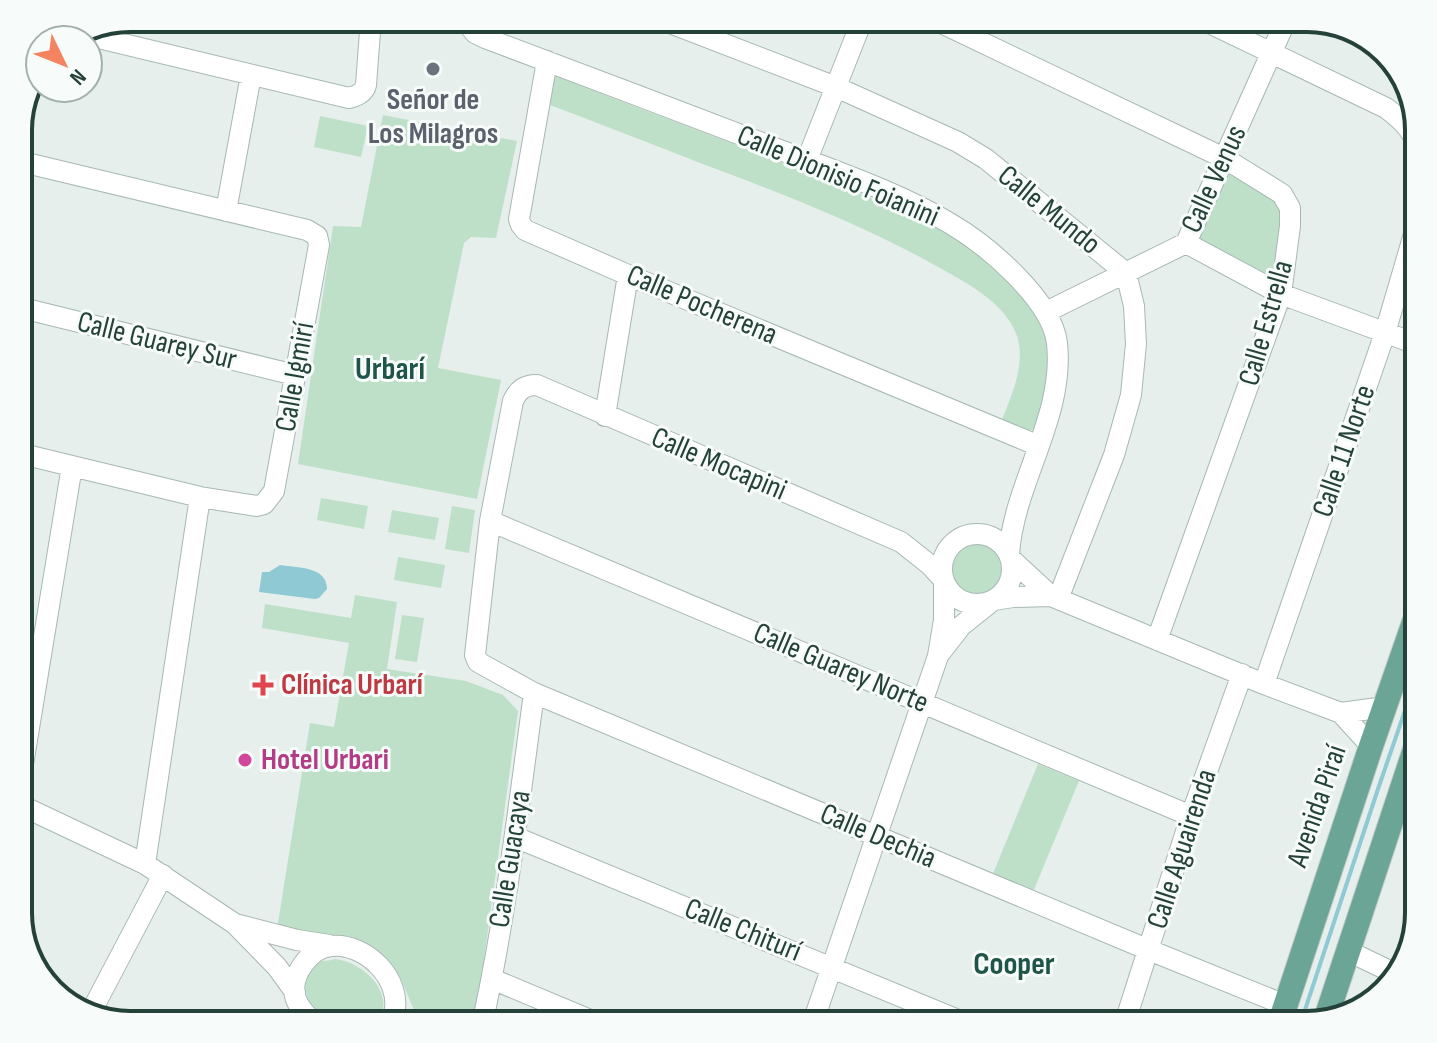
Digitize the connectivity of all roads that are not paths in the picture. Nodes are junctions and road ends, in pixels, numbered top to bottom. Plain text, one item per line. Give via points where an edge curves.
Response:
1 (370, 32) edge
2 (474, 32) edge
3 (693, 32) edge
4 (858, 32) edge
5 (984, 32) edge
6 (1229, 32) edge
7 (1281, 32) edge
8 (104, 39) edge
9 (1272, 52) junction
10 (547, 61) junction
11 (251, 75) junction
12 (836, 87) junction
13 (1404, 121) edge
14 (1224, 158) junction
15 (807, 160) junction
16 (32, 164) edge
17 (226, 211) junction
18 (1186, 243) junction
19 (1405, 265) edge
20 (1126, 273) junction
21 (628, 275) junction
22 (1281, 294) junction
23 (32, 310) edge
24 (1046, 312) junction
25 (1385, 333) junction
26 (1405, 340) edge
27 (295, 375) junction
28 (605, 416) junction
29 (1039, 446) junction
30 (32, 456) edge
31 (72, 466) junction
32 (200, 497) junction
33 (1019, 504) junction
34 (490, 521) junction
35 (966, 536) junction
36 (901, 542) junction
37 (1010, 556) junction
38 (943, 581) junction
39 (1055, 598) junction
40 (992, 601) junction
41 (1157, 640) junction
42 (1405, 649) edge
43 (938, 656) junction
44 (1242, 674) junction
45 (1264, 684) junction
46 (534, 693) junction
47 (923, 703) junction
48 (1385, 707) junction
49 (32, 710) edge
50 (1341, 713) junction
51 (1371, 746) junction
52 (1405, 779) edge
53 (32, 811) edge
54 (1191, 816) junction
55 (876, 835) junction
56 (515, 837) junction
57 (154, 870) junction
58 (235, 924) junction
59 (329, 945) junction
60 (1149, 950) junction
61 (1348, 951) junction
62 (832, 967) junction
63 (1387, 970) edge
64 (492, 979) junction
65 (393, 988) junction
66 (295, 994) junction
67 (94, 1004) edge
68 (1329, 1008) edge
69 (294, 1011) edge
70 (303, 1011) edge
71 (394, 1011) edge
72 (404, 1011) edge
73 (485, 1011) edge
74 (569, 1011) edge
75 (817, 1011) edge
76 (937, 1011) edge
77 (1129, 1011) edge
78 (1274, 1011) edge
79 (1283, 1011) edge

1 - 11 street via 365,90 355,97
2 - 10 street, Calle Dionisio Foianini
3 - 12 street, Calle Mundo
4 - 12 street
5 - 14 street, Calle Estrella
6 - 9 street
7 - 9 street, Calle Venus
8 - 11 street
9 - 13 street
9 - 14 street, Calle Venus
10 - 15 street, Calle Dionisio Foianini
10 - 21 street, Calle Pocherena via 521,225
11 - 17 street
12 - 15 street
12 - 20 street, Calle Mundo via 986,159
14 - 18 street, Calle Venus
14 - 22 street, Calle Estrella via 1282,194 1290,208
15 - 24 street, Calle Dionisio Foianini via 951,224 1003,263
16 - 17 street
17 - 27 street, Calle Igmirí via 317,236
18 - 20 street, Calle Venus
18 - 22 street
19 - 25 street, Calle 11 Norte
20 - 24 street, Calle Venus
20 - 39 street, Calle Mundo via 1136,344 1131,395 1114,455
21 - 28 street
21 - 29 street, Calle Pocherena
22 - 25 street
22 - 41 street, Calle Estrella
23 - 27 street, Calle Guarey Sur
24 - 29 street, Calle Dionisio Foianini via 1056,340 1058,374
25 - 26 street
25 - 45 street, Calle 11 Norte
27 - 32 street, Calle Igmirí via 270,497 256,506
28 - 34 street, Calle Mocapini via 537,385 517,392
28 - 36 street, Calle Mocapini
29 - 33 street, Calle Dionisio Foianini
30 - 31 street
31 - 32 street
31 - 49 street
32 - 57 street
33 - 35 street, Calle Dionisio Foianini via 1002,524
33 - 37 street, Calle Dionisio Foianini
34 - 46 street, Calle Dechia via 476,658
34 - 47 street, Calle Guarey Norte
35 - 36 street, Calle Mocapini via 939,545
35 - 37 street via 996,538
35 - 38 street via 943,557
36 - 38 street, Calle Mocapini
37 - 39 street
37 - 40 street via 1010,583
38 - 40 street via 958,600
38 - 43 street
39 - 40 street
39 - 41 street
40 - 43 street via 961,626
41 - 44 street
42 - 48 main road, Avenida Piraí
43 - 47 street
44 - 45 street
44 - 54 street, Calle Aguairenda
45 - 50 street
46 - 55 street, Calle Dechia
46 - 56 street, Calle Guacaya
47 - 54 street, Calle Guarey Norte
47 - 55 street
48 - 50 street
48 - 51 main road, Avenida Piraí
50 - 51 street
51 - 79 main road, Avenida Piraí
52 - 61 main road
53 - 57 street
54 - 60 street, Calle Aguairenda
55 - 60 street, Calle Dechia
55 - 62 street
56 - 62 street, Calle Chiturí
56 - 64 street, Calle Guacaya
57 - 58 street
57 - 67 street
58 - 59 street
58 - 66 street
59 - 65 street via 363,954 379,966
59 - 66 street via 302,966
60 - 77 street, Calle Aguairenda
60 - 78 street, Calle Dechia
61 - 63 street
61 - 68 main road
62 - 75 street
62 - 76 street, Calle Chiturí
64 - 73 street, Calle Guacaya
64 - 74 street
65 - 71 street
65 - 72 street
66 - 69 street
66 - 70 street

